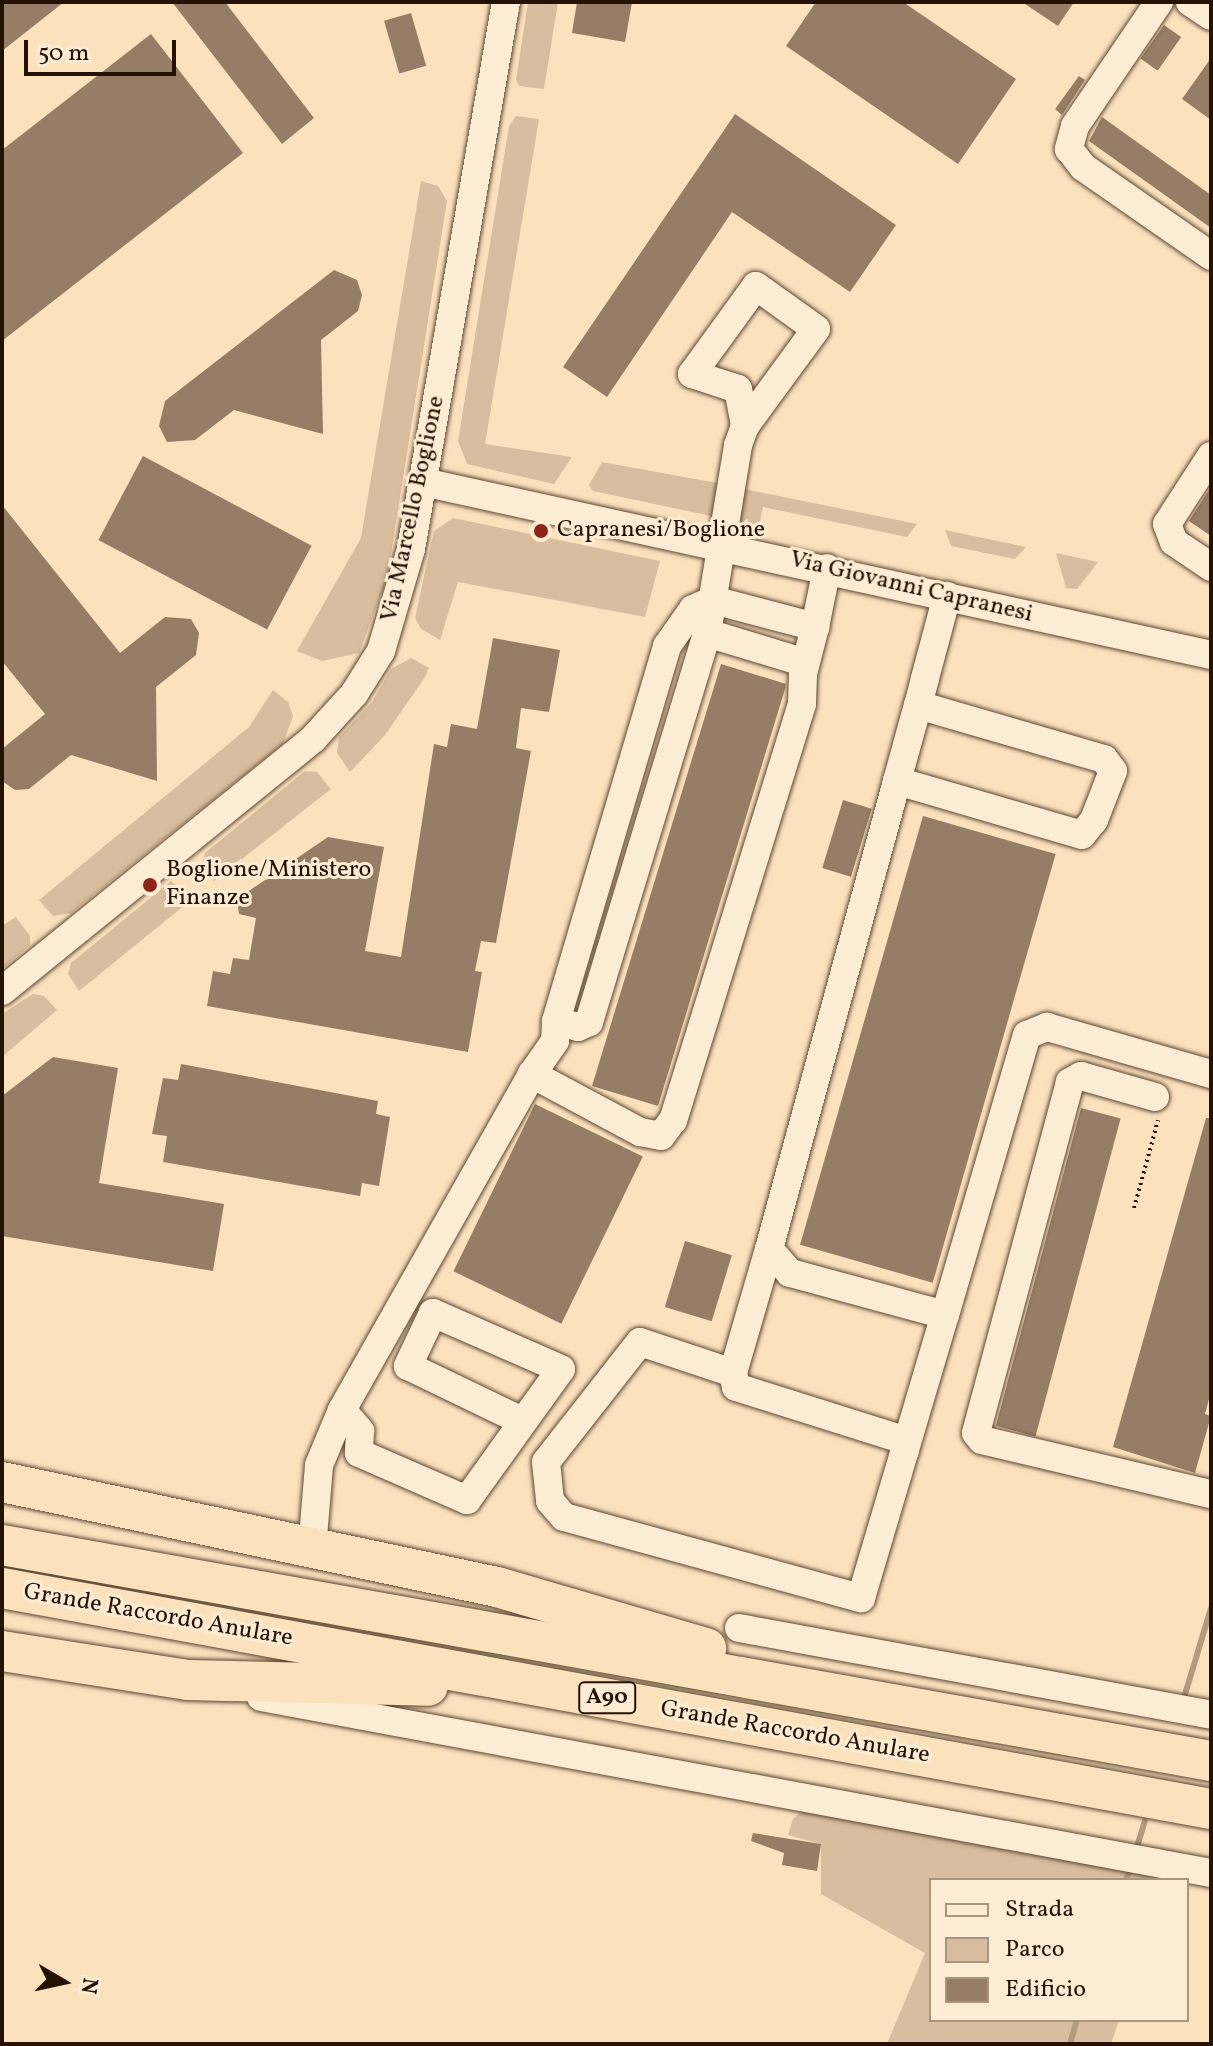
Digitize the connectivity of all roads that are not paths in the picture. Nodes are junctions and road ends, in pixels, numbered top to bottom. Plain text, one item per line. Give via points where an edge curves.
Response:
1 (506, 2) edge
2 (1159, 2) edge
3 (1190, 2) edge
4 (1211, 16) edge
5 (1211, 256) edge
6 (745, 426) junction
7 (1211, 456) edge
8 (423, 482) junction
9 (723, 546) junction
10 (1211, 567) edge
11 (827, 568) junction
12 (947, 596) junction
13 (713, 600) junction
14 (815, 627) junction
15 (707, 633) junction
16 (1211, 655) edge
17 (806, 663) junction
18 (918, 705) junction
19 (897, 781) junction
20 (597, 937) junction
21 (2, 991) edge
22 (532, 1074) junction
23 (1211, 1074) edge
24 (1158, 1102) road end
25 (769, 1249) junction
26 (945, 1315) junction
27 (733, 1373) junction
28 (342, 1410) junction
29 (520, 1420) junction
30 (905, 1450) junction
31 (2, 1482) edge
32 (1211, 1494) edge
33 (2, 1545) edge
34 (312, 1549) junction
35 (2, 1588) edge
36 (739, 1628) dead end
37 (2, 1651) edge
38 (819, 1687) junction
39 (571, 1692) junction
40 (261, 1697) dead end
41 (1190, 1711) edge
42 (1211, 1761) edge
43 (1211, 1809) edge
44 (1211, 1873) edge

1 - 8 street, Via Marcello Boglione
2 - 5 street via 1075,126 1069,149 1083,167
3 - 4 street
6 - 6 street via 816,329 756,286 692,374 738,389
6 - 9 street via 736,452
7 - 10 street via 1167,524 1174,542
8 - 9 street, Via Giovanni Capranesi
8 - 21 street, Via Marcello Boglione via 392,623 345,705 279,768
9 - 11 street, Via Giovanni Capranesi
9 - 13 street
11 - 12 street, Via Giovanni Capranesi
11 - 14 street
12 - 16 street, Via Giovanni Capranesi
12 - 18 street
13 - 14 street
13 - 15 street
13 - 20 street via 693,609 667,646
14 - 17 street
15 - 17 street
15 - 20 street
17 - 22 street via 802,704 673,1120 661,1136 640,1132
18 - 19 street
18 - 19 street via 1104,759 1113,771 1082,835
19 - 25 street
20 - 22 street via 589,1022 578,1027 556,1021 555,1041
22 - 28 street
23 - 26 street via 1047,1027 1027,1035
24 - 32 street via 1081,1076 1070,1082 976,1433 982,1440
25 - 26 street via 790,1273
25 - 27 street
26 - 30 street
27 - 30 street via 736,1387 901,1439
27 - 30 street via 640,1342 546,1462 550,1501 564,1517 861,1598
28 - 29 street via 360,1431 359,1453 467,1500
28 - 34 street via 319,1465
29 - 29 street via 561,1369 433,1313 408,1366
31 - 34 highway
33 - 38 highway, Grande Raccordo Anulare / A90
34 - 38 highway via 574,1606
35 - 39 highway, Grande Raccordo Anulare / A90
36 - 41 street
37 - 39 highway via 188,1680
38 - 42 highway, Grande Raccordo Anulare / A90
39 - 43 highway, Grande Raccordo Anulare / A90
40 - 44 street

